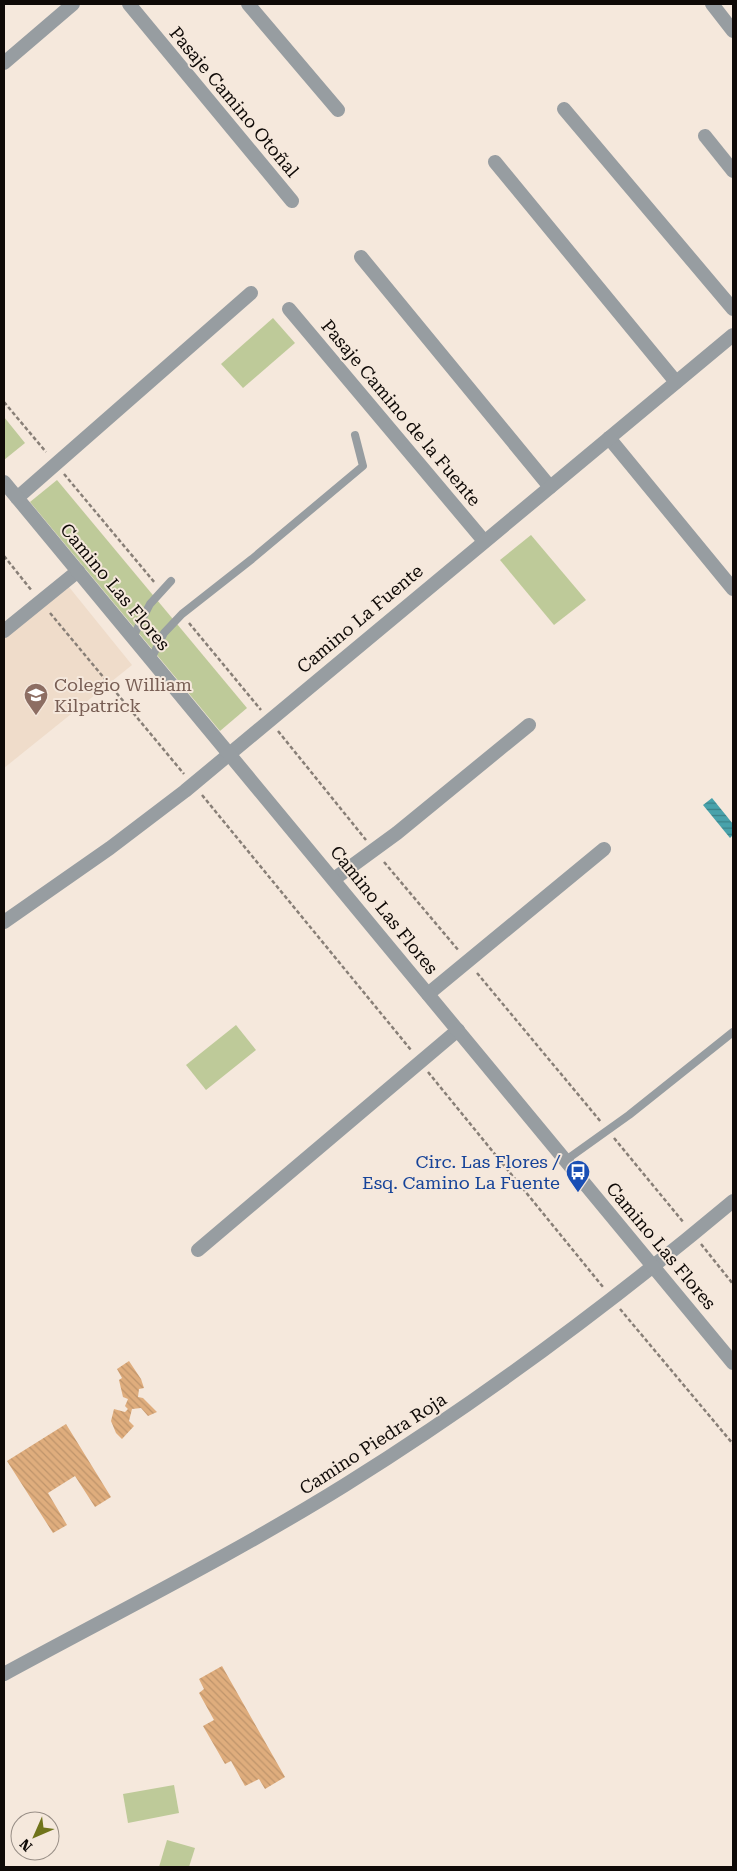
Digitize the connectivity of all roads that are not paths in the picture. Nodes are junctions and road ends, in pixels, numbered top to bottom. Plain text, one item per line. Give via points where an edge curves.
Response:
1 (73, 4) edge
2 (129, 4) edge
3 (248, 4) edge
4 (712, 4) edge
5 (733, 31) edge
6 (4, 63) edge
7 (564, 109) dead end
8 (338, 110) dead end
9 (704, 136) dead end
10 (494, 162) dead end
11 (733, 171) edge
12 (292, 201) dead end
13 (361, 257) dead end
14 (251, 293) dead end
15 (289, 309) dead end
16 (733, 309) edge
17 (733, 336) edge
18 (676, 382) junction
19 (355, 435) dead end
20 (609, 438) junction
21 (4, 482) edge
22 (550, 487) junction
23 (17, 498) junction
24 (484, 541) junction
25 (78, 571) junction
26 (172, 582) dead end
27 (733, 589) edge
28 (4, 631) edge
29 (134, 637) junction
30 (151, 659) junction
31 (530, 725) dead end
32 (229, 752) junction
33 (604, 850) dead end
34 (334, 879) junction
35 (4, 922) edge
36 (428, 994) junction
37 (458, 1030) junction
38 (733, 1032) edge
39 (566, 1160) junction
40 (733, 1201) edge
41 (198, 1250) dead end
42 (654, 1267) junction
43 (733, 1363) edge
44 (4, 1674) edge

1 - 6 street
2 - 12 street, Pasaje Camino Otoñal
3 - 8 street
4 - 5 street
7 - 16 street
9 - 11 street
10 - 18 street
13 - 22 street
14 - 23 street
15 - 24 street, Pasaje Camino de la Fuente
17 - 18 street, Camino La Fuente
18 - 20 street, Camino La Fuente
19 - 30 lane via 363,466 182,614 164,633
20 - 22 street, Camino La Fuente
20 - 27 street
21 - 23 street, Camino Las Flores
22 - 24 street, Camino La Fuente
23 - 25 street, Camino Las Flores
24 - 32 street, Camino La Fuente
25 - 28 street
25 - 29 street, Camino Las Flores
26 - 29 lane via 150,604
29 - 30 street, Camino Las Flores
30 - 32 street, Camino Las Flores
31 - 34 street via 397,833
32 - 34 street, Camino Las Flores
32 - 35 street, Camino La Fuente via 110,848
33 - 36 street
34 - 36 street, Camino Las Flores
36 - 37 street, Camino Las Flores
37 - 39 street, Camino Las Flores
37 - 41 street
38 - 39 lane
39 - 42 street, Camino Las Flores
40 - 42 street, Camino Piedra Roja
42 - 43 street, Camino Las Flores
42 - 44 street, Camino Piedra Roja via 481,1396 344,1486 205,1566

